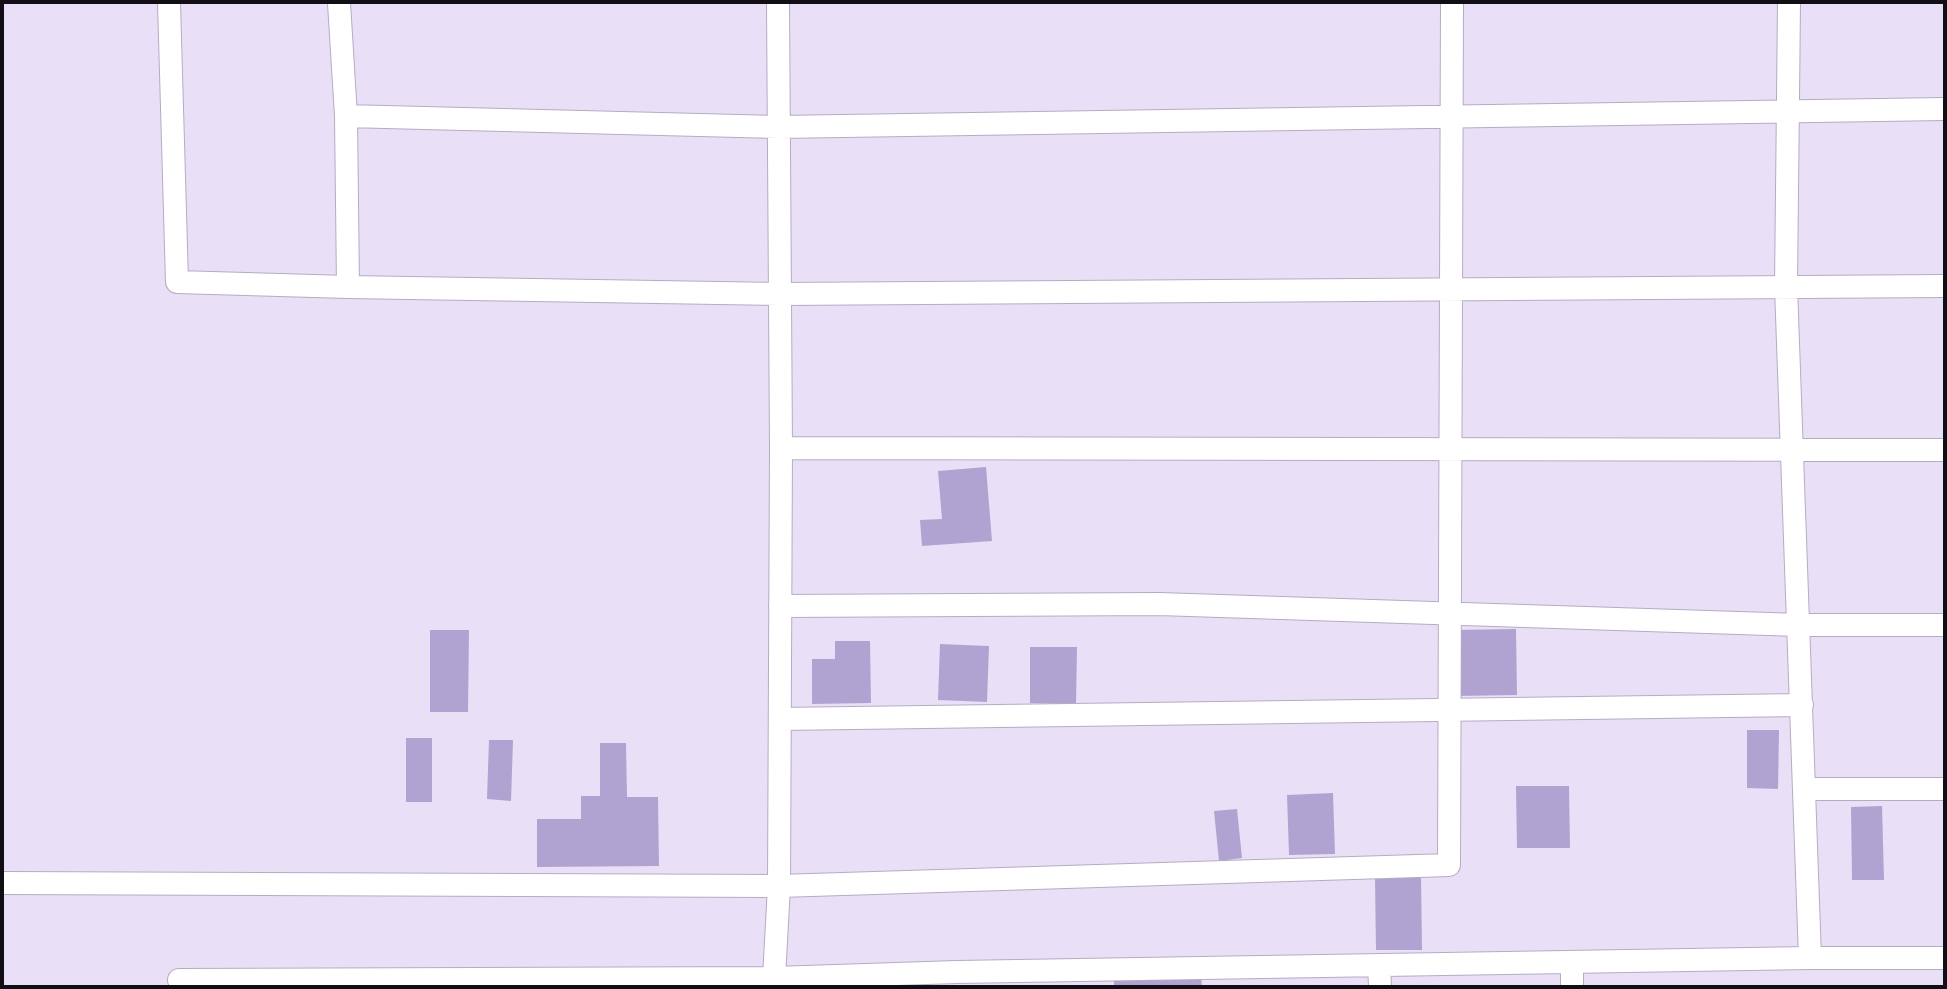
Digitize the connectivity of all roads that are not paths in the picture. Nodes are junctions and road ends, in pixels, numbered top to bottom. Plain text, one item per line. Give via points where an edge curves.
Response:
1 (169, 3) edge
2 (339, 3) edge
3 (778, 3) edge
4 (1452, 3) edge
5 (1789, 3) edge
6 (1944, 109) edge
7 (1788, 112) junction
8 (346, 116) junction
9 (1451, 116) junction
10 (778, 127) junction
11 (348, 286) junction
12 (1944, 286) edge
13 (1786, 288) junction
14 (1451, 289) junction
15 (780, 294) junction
16 (781, 448) junction
17 (1450, 449) junction
18 (1793, 449) junction
19 (1944, 450) edge
20 (780, 606) junction
21 (1450, 613) junction
22 (1799, 625) junction
23 (1944, 625) edge
24 (1802, 705) junction
25 (1450, 710) junction
26 (780, 719) junction
27 (1806, 789) junction
28 (1944, 789) edge
29 (3, 883) edge
30 (779, 886) junction
31 (1810, 958) junction
32 (1944, 958) edge
33 (1572, 962) junction
34 (1379, 965) junction
35 (957, 979) edge
36 (179, 980) dead end
37 (774, 982) edge
38 (1380, 986) edge
39 (1572, 986) edge

1 - 11 street via 177,282
2 - 8 street
3 - 10 street
4 - 9 street
5 - 7 street
6 - 7 street
7 - 9 street
7 - 13 street
8 - 10 street
8 - 11 street
9 - 10 street
9 - 14 street
10 - 15 street
11 - 15 street
12 - 13 street
13 - 14 street
13 - 18 street
14 - 15 street
14 - 17 street
15 - 16 street
16 - 17 street
16 - 20 street
17 - 18 street
17 - 21 street
18 - 19 street
18 - 22 street
20 - 21 street via 1159,604
20 - 26 street
21 - 22 street
21 - 25 street
22 - 23 street
22 - 24 street
24 - 25 street
24 - 27 street
25 - 26 street
25 - 30 street via 1449,865
26 - 30 street
27 - 28 street
27 - 31 street
29 - 30 street
30 - 37 street
31 - 32 street
31 - 33 street
33 - 34 street
33 - 39 street
34 - 35 street
34 - 38 street
35 - 37 street
36 - 37 street

